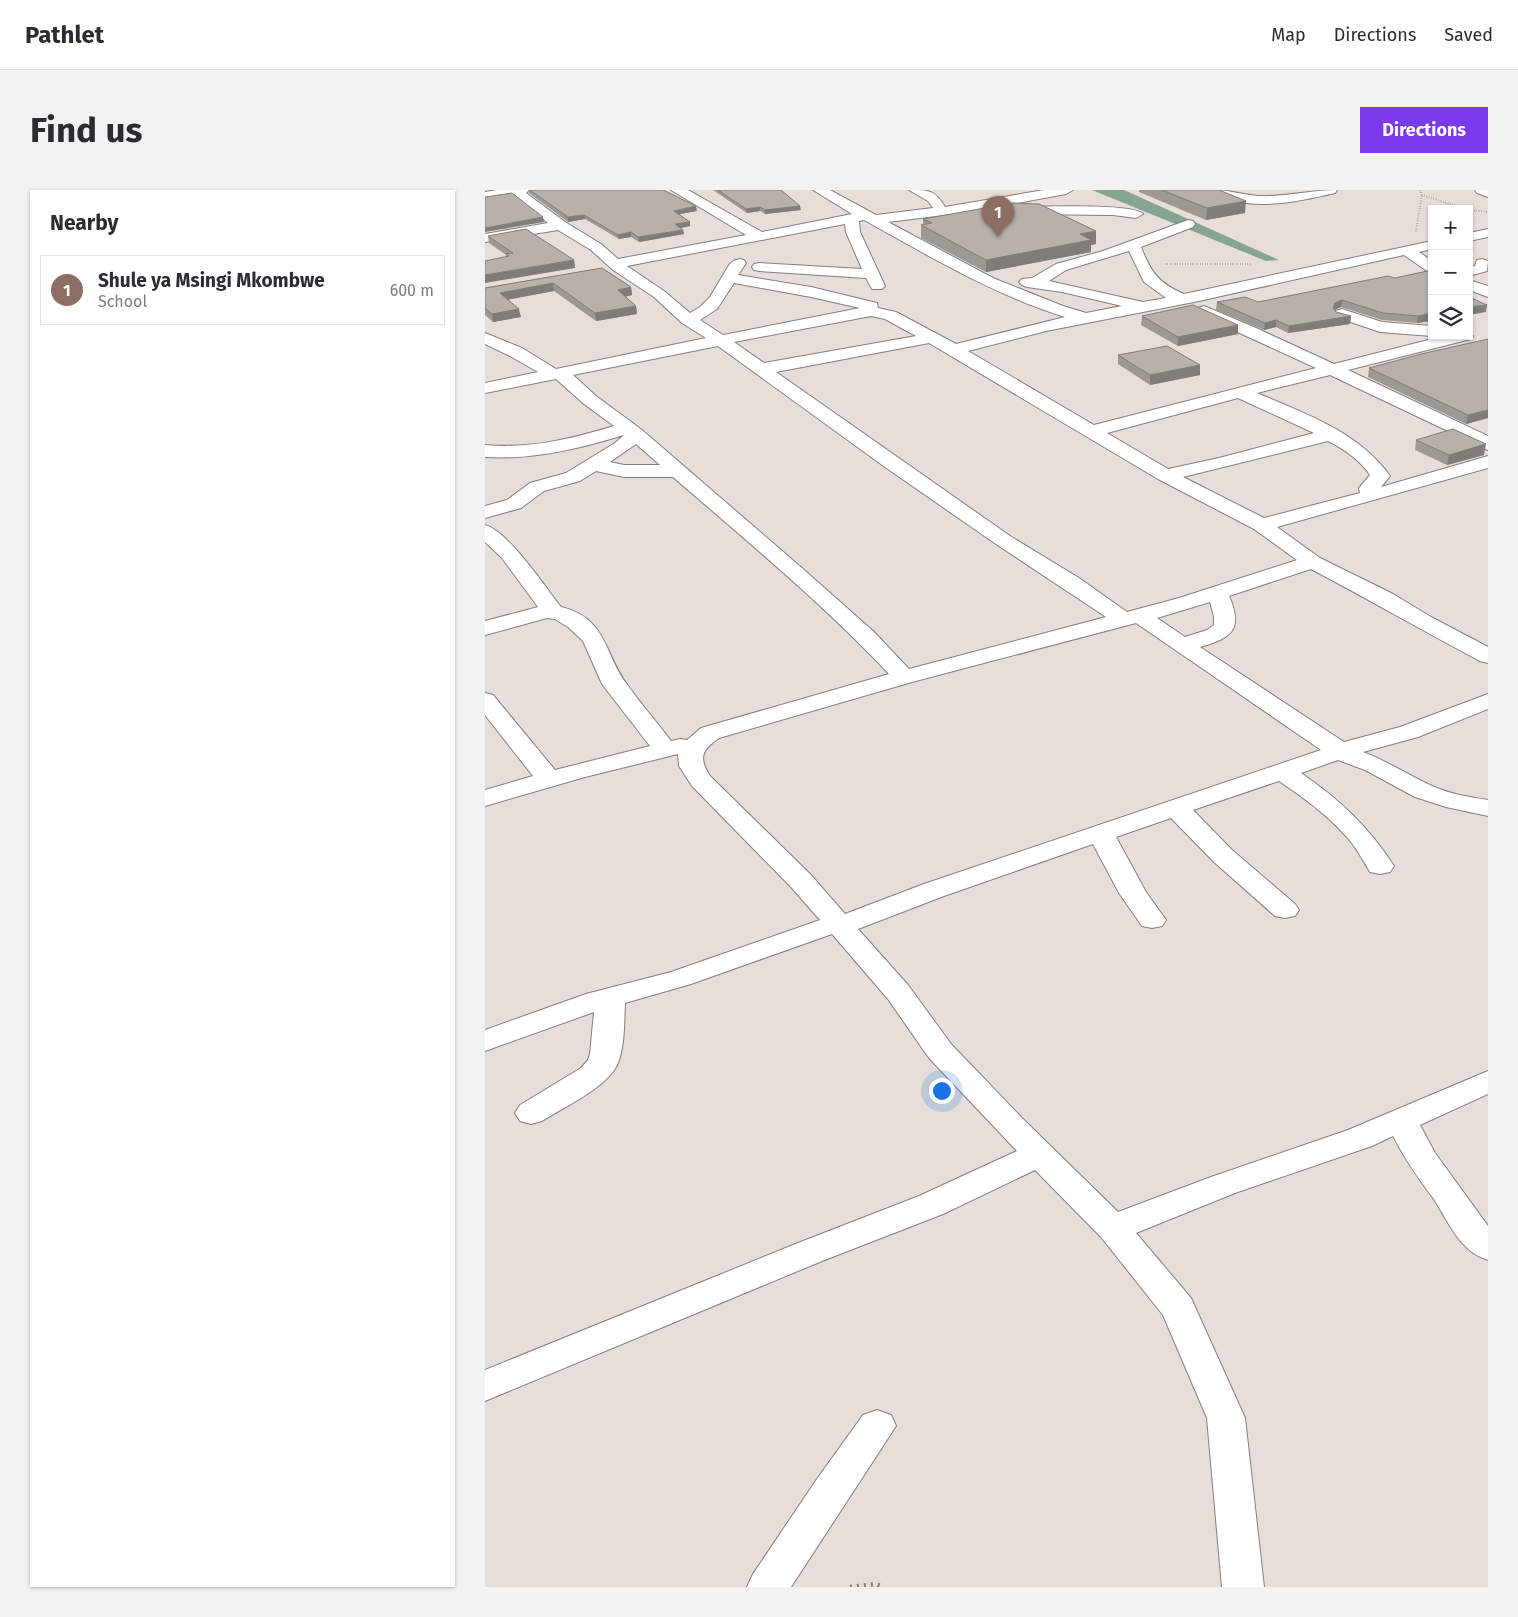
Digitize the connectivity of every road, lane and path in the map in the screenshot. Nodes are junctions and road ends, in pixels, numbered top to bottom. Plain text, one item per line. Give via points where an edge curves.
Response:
1 (517, 190) edge
2 (678, 190) edge
3 (820, 190) edge
4 (916, 190) edge
5 (1066, 190) edge
6 (1331, 190) edge
7 (1420, 190) edge
8 (1482, 190) edge
9 (1219, 192) edge
10 (1488, 193) edge
11 (1422, 195) junction
12 (485, 196) edge
13 (1109, 196) dead end
14 (1448, 205) edge
15 (979, 206) junction
16 (941, 211) junction
17 (956, 214) junction
18 (1136, 214) junction
19 (863, 218) junction
20 (1188, 224) dead end
21 (560, 226) junction
22 (1488, 234) edge
23 (902, 235) junction
24 (761, 236) junction
25 (1473, 236) edge
26 (485, 238) edge
27 (785, 239) junction
28 (1135, 243) junction
29 (1428, 246) edge
30 (1409, 249) junction
31 (812, 256) dead end
32 (1254, 264) dead end
33 (616, 265) junction
34 (687, 265) dead end
35 (738, 265) junction
36 (1428, 265) edge
37 (1141, 266) junction
38 (724, 271) junction
39 (829, 271) junction
40 (872, 274) junction
41 (991, 283) junction
42 (1034, 283) junction
43 (1473, 286) edge
44 (1488, 292) edge
45 (1180, 299) junction
46 (1143, 306) junction
47 (878, 310) junction
48 (1342, 314) edge
49 (1085, 318) junction
50 (688, 320) junction
51 (809, 323) junction
52 (1428, 331) edge
53 (485, 338) edge
54 (931, 338) junction
55 (1454, 340) edge
56 (722, 341) junction
57 (953, 350) junction
58 (818, 358) junction
59 (761, 369) junction
60 (1333, 370) junction
61 (557, 373) junction
62 (485, 388) edge
63 (1241, 393) junction
64 (632, 431) junction
65 (1090, 432) junction
66 (1328, 435) junction
67 (1488, 444) edge
68 (485, 451) edge
69 (1488, 462) edge
70 (595, 465) junction
71 (678, 471) junction
72 (1165, 475) junction
73 (1372, 495) junction
74 (485, 512) edge
75 (1261, 524) junction
76 (485, 531) edge
77 (1313, 562) junction
78 (1217, 592) junction
79 (553, 612) junction
80 (1132, 618) junction
81 (485, 628) edge
82 (1450, 636) junction
83 (1488, 642) edge
84 (1183, 644) junction
85 (1488, 656) edge
86 (905, 677) junction
87 (485, 700) edge
88 (1488, 701) edge
89 (697, 742) junction
90 (665, 750) junction
91 (1339, 752) junction
92 (1283, 772) junction
93 (549, 779) junction
94 (485, 798) edge
95 (1176, 808) junction
96 (1488, 808) edge
97 (1101, 834) junction
98 (1380, 866) dead end
99 (1285, 910) dead end
100 (1152, 920) dead end
101 (839, 924) junction
102 (611, 997) junction
103 (485, 1040) edge
104 (1488, 1082) edge
105 (531, 1113) dead end
106 (1401, 1119) junction
107 (1040, 1154) junction
108 (1113, 1228) junction
109 (1488, 1247) edge
110 (485, 1386) edge
111 (877, 1426) dead end
112 (768, 1587) edge
113 (850, 1587) edge
114 (884, 1587) edge
115 (1243, 1587) edge

1 - 12 street
1 - 21 street
2 - 24 street
3 - 19 street
4 - 16 street via 933,198
5 - 15 street
6 - 9 street via 1296,197 1259,199 1232,197
7 - 11 path
8 - 10 street
11 - 14 path
11 - 30 path
13 - 18 street via 1125,203
15 - 16 street
15 - 17 street
16 - 19 street
17 - 18 street via 1040,210
17 - 23 street
18 - 28 street
19 - 23 street
19 - 27 street
19 - 40 street via 853,232
20 - 28 street
21 - 26 street
21 - 33 street via 596,247
22 - 25 street
23 - 41 street
24 - 27 street
24 - 33 street
27 - 35 street via 749,254
28 - 37 street
28 - 42 street via 1061,267
29 - 30 street
30 - 36 street
30 - 45 street
31 - 39 street via 824,261
32 - 37 path
33 - 34 street
33 - 50 street via 659,294
35 - 38 street
35 - 39 street
37 - 45 street via 1151,283
38 - 47 street
38 - 50 street via 715,300 707,310
39 - 40 street
40 - 47 street via 880,300
41 - 42 street
41 - 49 street via 1047,307
42 - 46 street via 1062,286
43 - 44 street
45 - 46 street
45 - 60 street
46 - 49 street
47 - 51 street
47 - 54 street
48 - 52 street via 1380,327
49 - 57 street
50 - 56 street
51 - 56 street
51 - 58 street via 825,338
53 - 61 street
54 - 57 street
54 - 58 street
55 - 60 street
56 - 59 street
56 - 61 street
57 - 65 street
58 - 59 street
59 - 80 street via 908,474
60 - 63 street
60 - 67 street
61 - 62 street
61 - 64 street
63 - 65 street
63 - 66 street
64 - 68 street via 520,453
64 - 70 street via 622,447
64 - 71 street
65 - 72 street
66 - 72 street
66 - 73 street via 1363,455 1375,467 1380,476 1369,488
69 - 73 street
70 - 71 street via 623,470
70 - 74 street via 573,477 537,487 514,504
71 - 86 street via 796,573
72 - 75 street
73 - 75 street
75 - 77 street
76 - 79 street via 509,554
77 - 78 street
77 - 82 street
78 - 80 street
78 - 84 street via 1227,618 1221,633
79 - 81 street via 545,611
79 - 90 street via 576,622 593,638 614,684
80 - 84 street
80 - 86 street
82 - 83 street
82 - 85 street
84 - 91 street
86 - 89 street via 710,733
87 - 93 street
88 - 91 street via 1409,732
89 - 90 street
89 - 101 street via 690,752 690,766 701,781
90 - 93 street
91 - 92 street
91 - 96 street via 1424,792
92 - 95 street
92 - 98 street via 1341,814 1358,831
93 - 94 street
95 - 97 street
95 - 99 street via 1223,856
97 - 100 street via 1133,894
97 - 101 street
101 - 102 street via 681,978
101 - 107 street via 898,992 940,1051
102 - 103 street
102 - 105 street via 601,1064 592,1075
104 - 106 street
106 - 108 street via 1360,1138 1223,1185
106 - 109 street via 1421,1159 1460,1216
107 - 108 street
107 - 110 street via 931,1205
108 - 115 street via 1178,1308 1226,1418
111 - 112 street
113 - 114 path via 876,1584

